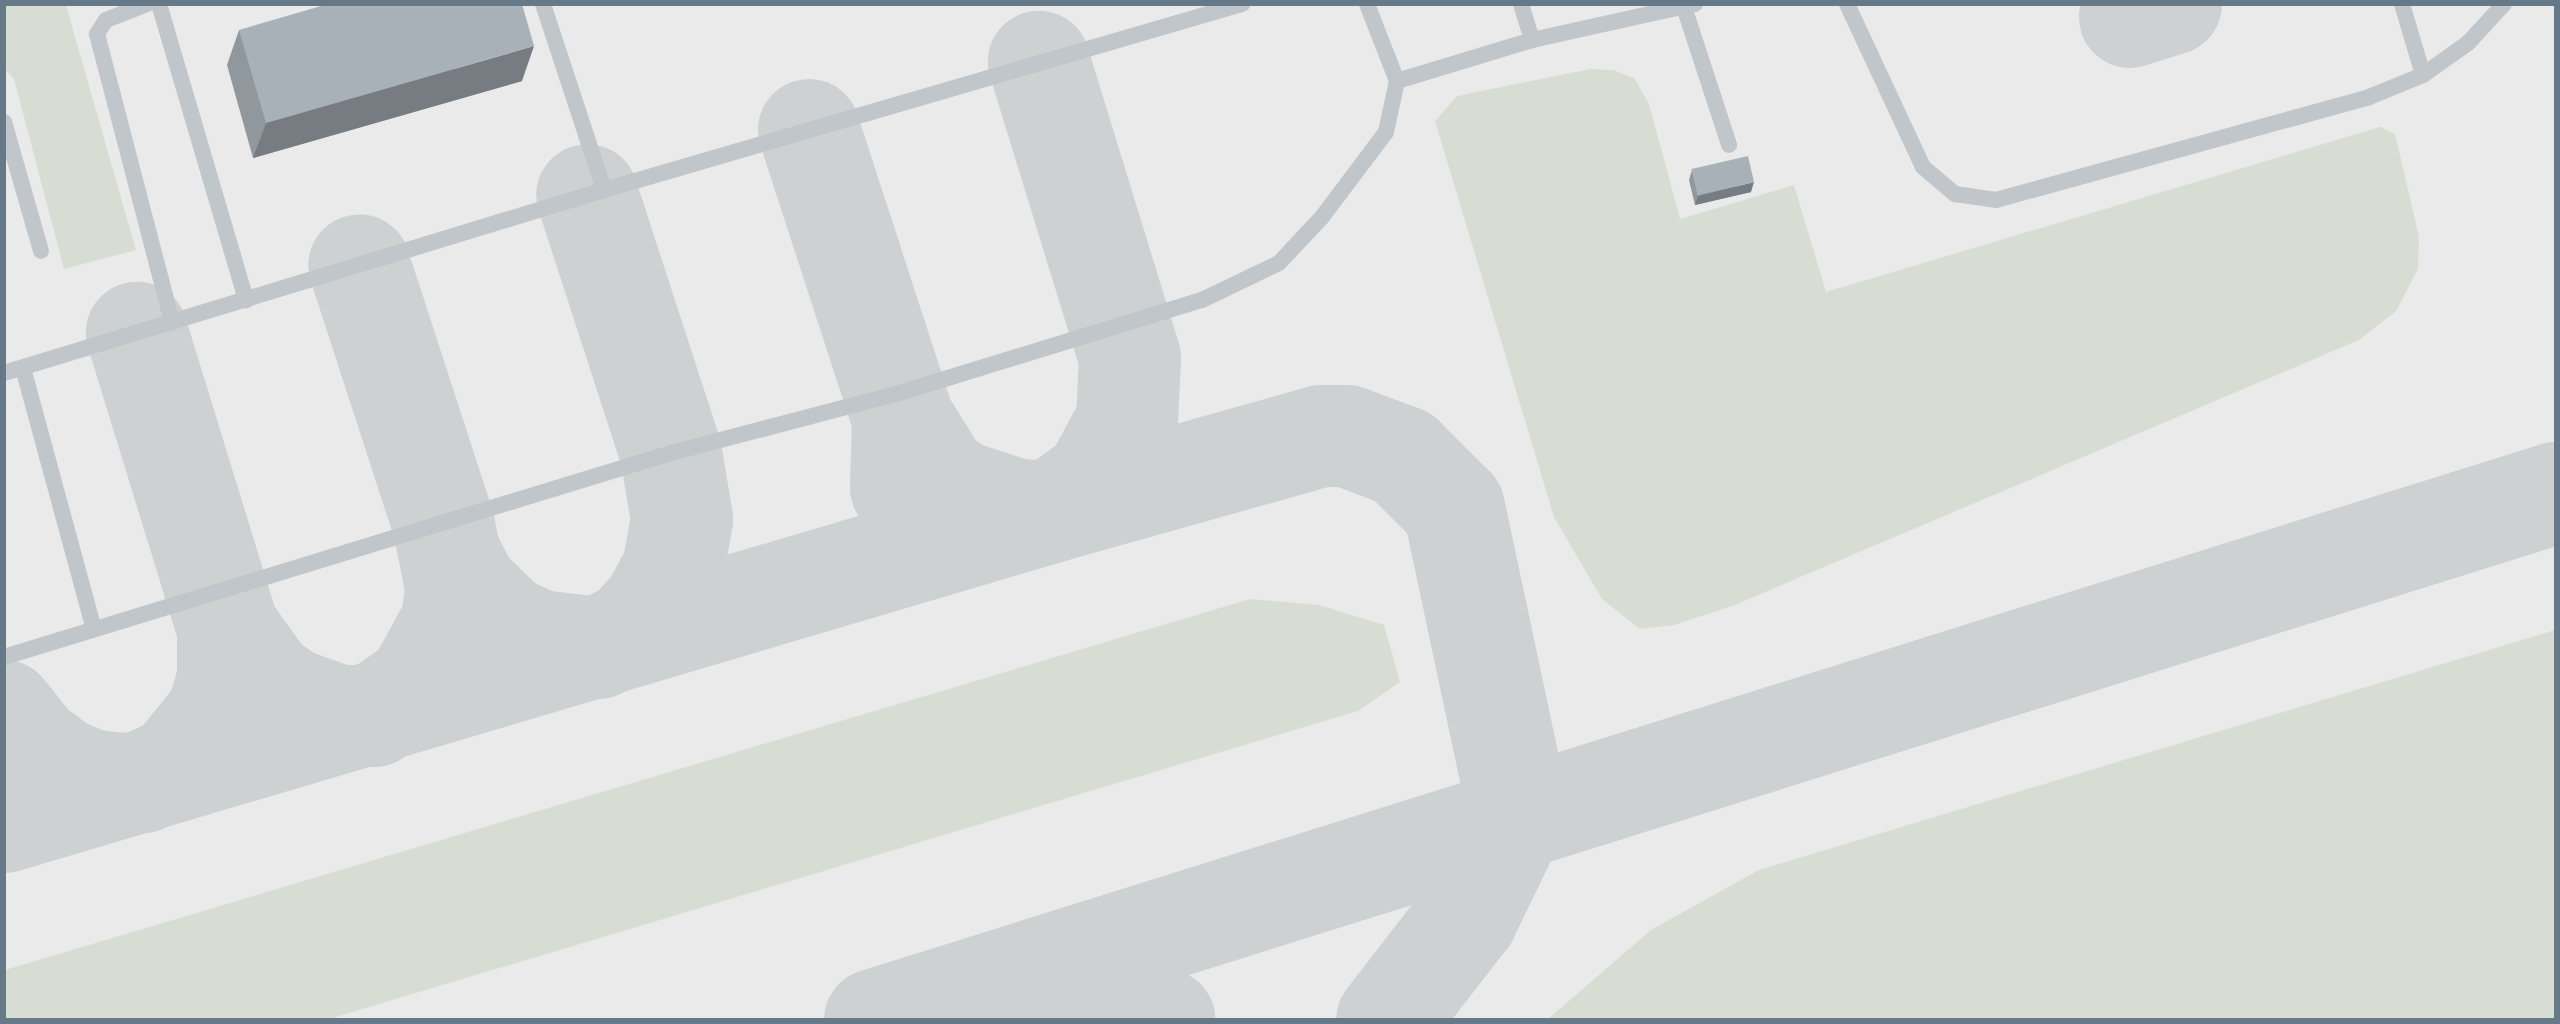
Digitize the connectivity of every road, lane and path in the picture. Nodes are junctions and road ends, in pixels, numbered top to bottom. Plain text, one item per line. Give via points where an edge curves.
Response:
1 (147, 4) edge
2 (159, 4) edge
3 (543, 4) edge
4 (1242, 4) edge
5 (1367, 4) edge
6 (1521, 4) edge
7 (1846, 4) edge
8 (2402, 4) edge
9 (2504, 4) edge
10 (1690, 6) edge
11 (1186, 11) edge
12 (1532, 40) junction
13 (2423, 75) junction
14 (1397, 81) junction
15 (4, 122) edge
16 (1729, 145) dead end
17 (604, 190) junction
18 (41, 251) dead end
19 (246, 300) junction
20 (172, 322) junction
21 (23, 368) junction
22 (4, 373) edge
23 (93, 629) junction
24 (4, 657) edge

1 - 20 lane via 106,20 97,34
2 - 19 lane
3 - 17 lane
4 - 11 lane
5 - 14 lane
6 - 12 lane
7 - 13 lane via 1923,167 1955,194 1996,200 2369,97
8 - 13 lane
9 - 13 lane via 2468,43
10 - 12 lane
10 - 16 lane
11 - 17 lane
12 - 14 lane
14 - 23 lane via 1386,132 1322,217 1279,263 1202,300 896,394 671,453
15 - 18 lane
17 - 19 lane
19 - 20 lane
20 - 21 lane
21 - 22 lane
21 - 23 lane
23 - 24 lane

